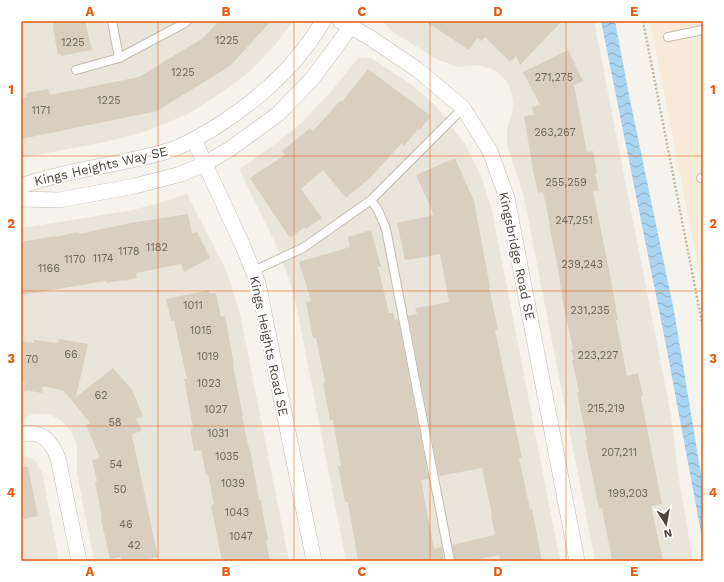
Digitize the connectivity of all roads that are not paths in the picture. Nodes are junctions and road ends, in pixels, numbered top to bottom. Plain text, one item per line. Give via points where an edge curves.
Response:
1 (112, 21) edge
2 (187, 21) edge
3 (323, 21) edge
4 (348, 23) edge
5 (703, 30) edge
6 (668, 37) dead end
7 (119, 58) junction
8 (76, 70) dead end
9 (463, 108) junction
10 (194, 140) junction
11 (204, 164) junction
12 (21, 186) edge
13 (21, 199) edge
14 (371, 200) junction
15 (253, 271) junction
16 (21, 434) edge
17 (79, 561) edge
18 (314, 561) edge
19 (450, 561) edge
20 (576, 561) edge

1 - 7 lane
2 - 7 lane
3 - 10 street, Kings Heights Way SE via 302,52 269,88 228,119
4 - 9 street, Kingsbridge Road SE via 418,70
4 - 11 street, Kings Heights Way SE via 311,80 278,114 230,149
5 - 6 lane
7 - 8 lane
9 - 14 lane
9 - 20 street, Kingsbridge Road SE via 490,151 506,198
10 - 11 street, Kings Heights Road SE
10 - 12 street, Kings Heights Way SE via 139,159 43,178
11 - 13 street, Kings Heights Way SE via 181,174 135,186 59,200
11 - 15 street, Kings Heights Road SE
14 - 15 lane via 303,248
14 - 19 lane via 386,229
15 - 18 street, Kings Heights Road SE via 258,283
16 - 17 street via 35,434 46,438 53,446 58,458

